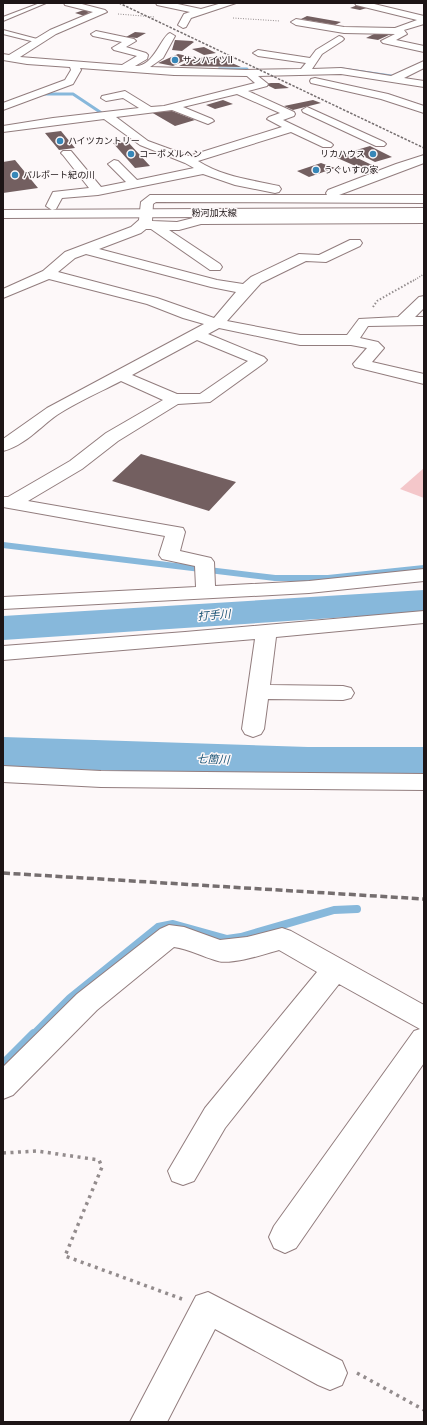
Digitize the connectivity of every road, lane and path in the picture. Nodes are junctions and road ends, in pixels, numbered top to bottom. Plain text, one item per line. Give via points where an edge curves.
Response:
1 (44, 3) edge
2 (68, 3) edge
3 (160, 3) edge
4 (232, 3) edge
5 (359, 3) edge
6 (179, 7) junction
7 (378, 8) junction
8 (169, 10) dead end
9 (102, 12) junction
10 (363, 12) dead end
11 (198, 13) junction
12 (156, 17) dead end
13 (3, 19) edge
14 (424, 20) edge
15 (296, 22) joint
16 (183, 25) dead end
17 (400, 31) junction
18 (3, 32) edge
19 (96, 34) dead end
20 (170, 36) dead end
21 (339, 39) dead end
22 (39, 41) junction
23 (424, 49) edge
24 (258, 53) dead end
25 (11, 57) edge
26 (312, 61) junction
27 (424, 64) edge
28 (74, 65) junction
29 (136, 67) junction
30 (305, 71) junction
31 (288, 72) junction
32 (246, 73) junction
33 (395, 73) junction
34 (424, 84) edge
35 (239, 91) junction
36 (106, 98) dead end
37 (325, 105) dead end
38 (3, 106) edge
39 (173, 107) junction
40 (307, 110) junction
41 (424, 110) edge
42 (150, 111) junction
43 (290, 114) junction
44 (106, 115) junction
45 (210, 117) dead end
46 (292, 128) junction
47 (3, 129) edge
48 (380, 144) dead end
49 (327, 145) dead end
50 (66, 153) dead end
51 (424, 159) edge
52 (189, 160) junction
53 (114, 164) dead end
54 (204, 170) junction
55 (135, 184) junction
56 (258, 185) junction
57 (98, 191) junction
58 (242, 198) junction
59 (424, 199) edge
60 (325, 204) junction
61 (3, 206) edge
62 (52, 206) junction
63 (424, 206) edge
64 (424, 212) edge
65 (3, 214) edge
66 (148, 217) junction
67 (406, 219) junction
68 (424, 219) edge
69 (424, 224) edge
70 (355, 243) dead end
71 (84, 249) junction
72 (215, 267) dead end
73 (48, 274) junction
74 (424, 274) edge
75 (246, 289) junction
76 (3, 294) edge
77 (424, 300) edge
78 (402, 321) junction
79 (424, 321) edge
80 (364, 322) junction
81 (217, 323) junction
82 (196, 334) junction
83 (351, 340) junction
84 (120, 375) junction
85 (424, 379) edge
86 (175, 399) junction
87 (3, 446) edge
88 (7, 502) edge
89 (424, 575) edge
90 (206, 593) junction
91 (3, 603) edge
92 (424, 617) edge
93 (266, 632) junction
94 (3, 653) edge
95 (258, 692) junction
96 (343, 693) dead end
97 (253, 729) dead end
98 (3, 774) edge
99 (424, 782) edge
100 (336, 969) junction
101 (424, 1019) edge
102 (424, 1040) edge
103 (3, 1086) edge
104 (3, 1153) edge
105 (183, 1170) dead end
106 (285, 1237) dead end
107 (208, 1308) junction
108 (330, 1373) joint
109 (424, 1410) edge
110 (148, 1422) edge

1 - 13 lane
2 - 9 street
3 - 6 street
4 - 11 street
5 - 7 street
6 - 8 street
6 - 11 street
7 - 10 street
7 - 14 street
9 - 12 path via 141,18
9 - 22 street via 58,30
11 - 15 path
11 - 16 street via 188,16
14 - 17 street
15 - 17 street via 344,30
17 - 23 street via 402,34 386,41
18 - 22 lane
19 - 29 street via 131,41 118,48 143,55
20 - 29 street via 164,51
21 - 26 street via 318,52
22 - 25 street
24 - 26 street
25 - 28 street
26 - 30 street
27 - 33 street via 409,71
28 - 29 street
28 - 38 street via 76,70 69,82
29 - 32 street
30 - 31 street
30 - 33 street
31 - 32 street
31 - 41 street via 323,83 384,96
32 - 35 street via 263,84
33 - 34 street
35 - 39 street
35 - 43 street
36 - 42 street via 125,94
37 - 40 street
39 - 42 street
39 - 45 street via 196,117
40 - 43 street
40 - 48 street
42 - 44 street
43 - 46 street via 273,119
44 - 47 street
44 - 52 street via 144,143
46 - 49 street
46 - 52 street
50 - 57 street
51 - 60 street via 380,174
52 - 54 street
53 - 55 street
54 - 55 street
54 - 56 street via 239,182
55 - 57 street
56 - 58 street
56 - 60 street
57 - 62 street via 57,195
58 - 60 street
58 - 66 street via 154,198 147,202
59 - 60 street
60 - 63 street, 粉河加太線
60 - 64 street, 粉河加太線
60 - 66 street, 粉河加太線
61 - 62 street, 粉河加太線
62 - 66 street, 粉河加太線
65 - 66 street, 粉河加太線
66 - 67 street via 179,226 201,220
66 - 71 street via 136,230
66 - 72 street
67 - 68 street
67 - 69 street
70 - 75 street via 321,259 304,257 256,280
71 - 73 street via 70,255
71 - 75 street via 216,284
73 - 76 street
73 - 81 street via 152,301
74 - 80 path via 377,301
75 - 81 street
77 - 78 street
78 - 79 street
78 - 80 street
80 - 83 street
81 - 82 street
81 - 83 street via 300,340
82 - 84 street
82 - 86 street via 259,360 204,399
83 - 85 street via 376,348 361,364
84 - 86 street
84 - 87 street via 52,411
86 - 88 street via 112,437 76,465
88 - 90 street via 176,532 169,555 204,562
89 - 90 street via 309,588
90 - 91 street
92 - 93 street
93 - 94 street
93 - 95 street
95 - 96 street
95 - 97 street
98 - 99 street via 101,778
100 - 101 street
100 - 103 street via 282,939 247,948 220,951 184,938 169,936 87,1002
100 - 105 street via 215,1118
102 - 106 street
104 - 107 path via 37,1151 99,1160 102,1167 65,1256
107 - 108 street
107 - 110 street
108 - 109 path via 349,1369

